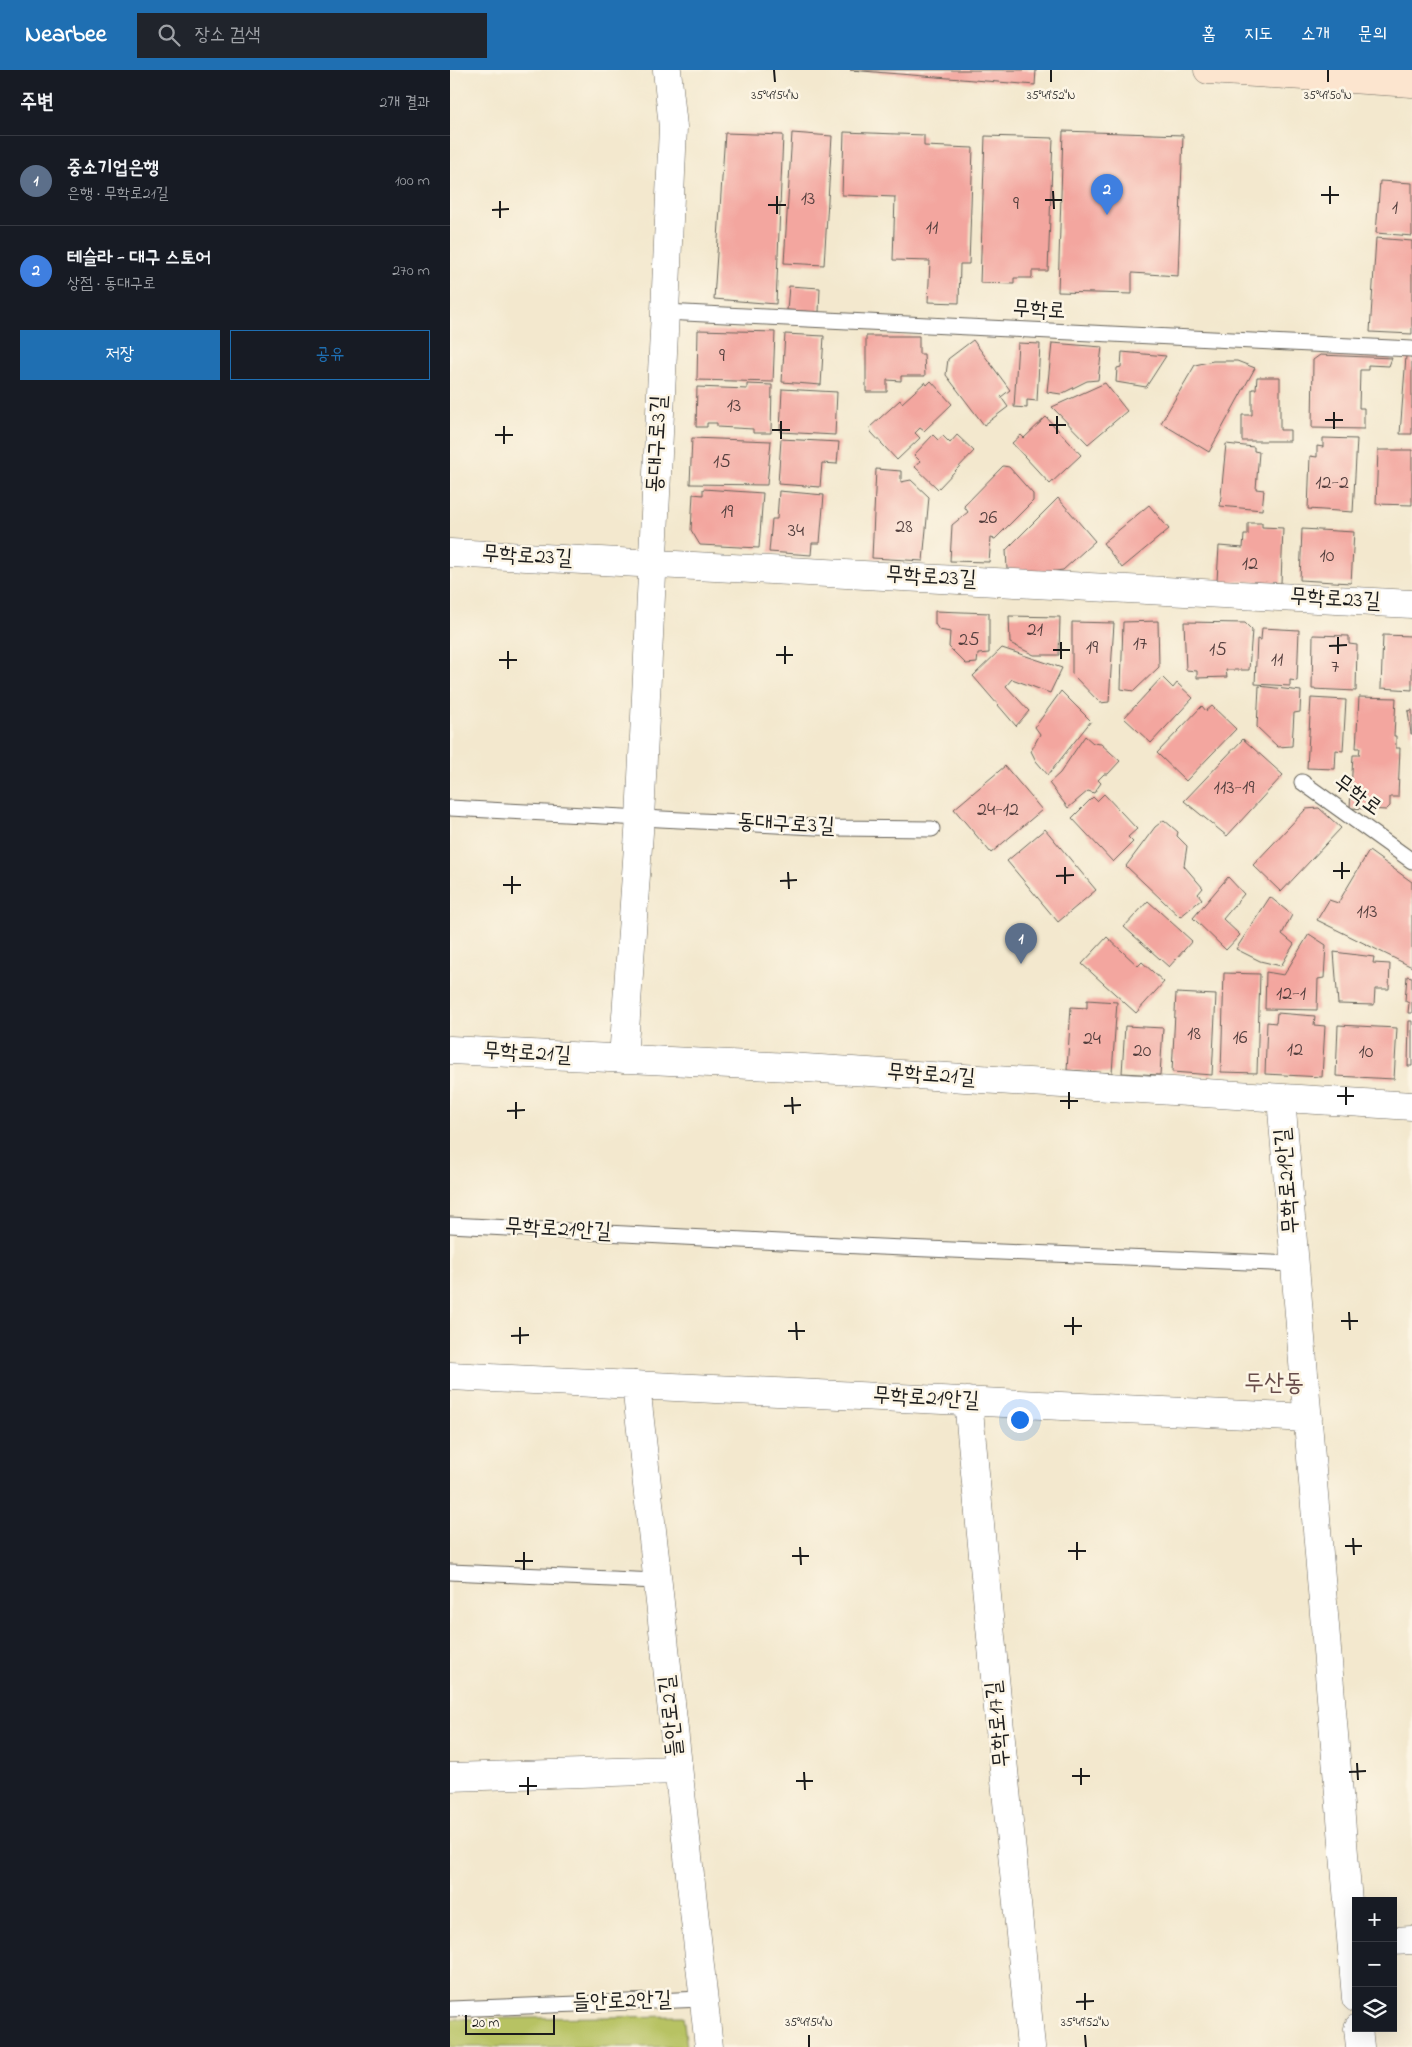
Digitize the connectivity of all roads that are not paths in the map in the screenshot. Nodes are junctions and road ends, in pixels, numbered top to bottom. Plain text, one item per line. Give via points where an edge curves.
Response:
1 (667, 70) edge
2 (1208, 70) edge
3 (1412, 83) edge
4 (664, 312) junction
5 (1412, 349) edge
6 (450, 553) edge
7 (653, 564) junction
8 (1412, 604) edge
9 (1302, 782) dead end
10 (450, 808) edge
11 (640, 818) junction
12 (932, 829) dead end
13 (1412, 862) edge
14 (450, 1050) edge
15 (623, 1059) junction
16 (1281, 1098) junction
17 (1412, 1106) edge
18 (450, 1225) edge
19 (1295, 1264) junction
20 (450, 1376) edge
21 (636, 1385) junction
22 (968, 1401) junction
23 (1308, 1418) junction
24 (450, 1572) edge
25 (657, 1581) junction
26 (678, 1770) junction
27 (450, 1777) edge
28 (1412, 1940) edge
29 (1397, 1941) edge
30 (1354, 1942) edge
31 (703, 1999) junction
32 (450, 2009) edge
33 (1358, 2032) edge
34 (709, 2047) edge
35 (1031, 2047) edge
36 (1360, 2047) edge

1 - 4 street, 동대구로3길 via 673,127
2 - 3 main road
4 - 5 lane, 무학로
4 - 7 street, 동대구로3길
6 - 7 street, 무학로23길
7 - 8 street, 무학로23길
7 - 11 street, 동대구로3길
9 - 13 lane, 무학로
10 - 11 lane, 동대구로3길
11 - 12 lane, 동대구로3길 via 835,828
11 - 15 street, 동대구로3길
14 - 15 street, 무학로21길
15 - 16 street, 무학로21길
16 - 17 street, 무학로21길
16 - 19 street, 무학로21안길
18 - 19 lane, 무학로21안길
19 - 23 street, 무학로21안길
20 - 21 street, 무학로21안길
21 - 22 street, 무학로21안길
21 - 25 street, 들안로2길
22 - 23 street, 무학로21안길
22 - 35 street, 무학로17길
23 - 30 street
24 - 25 lane
25 - 26 street, 들안로2길
26 - 27 street
26 - 31 street, 들안로2길
28 - 29 street
31 - 32 lane, 들안로2안길
31 - 34 street, 들안로2길
33 - 36 street

